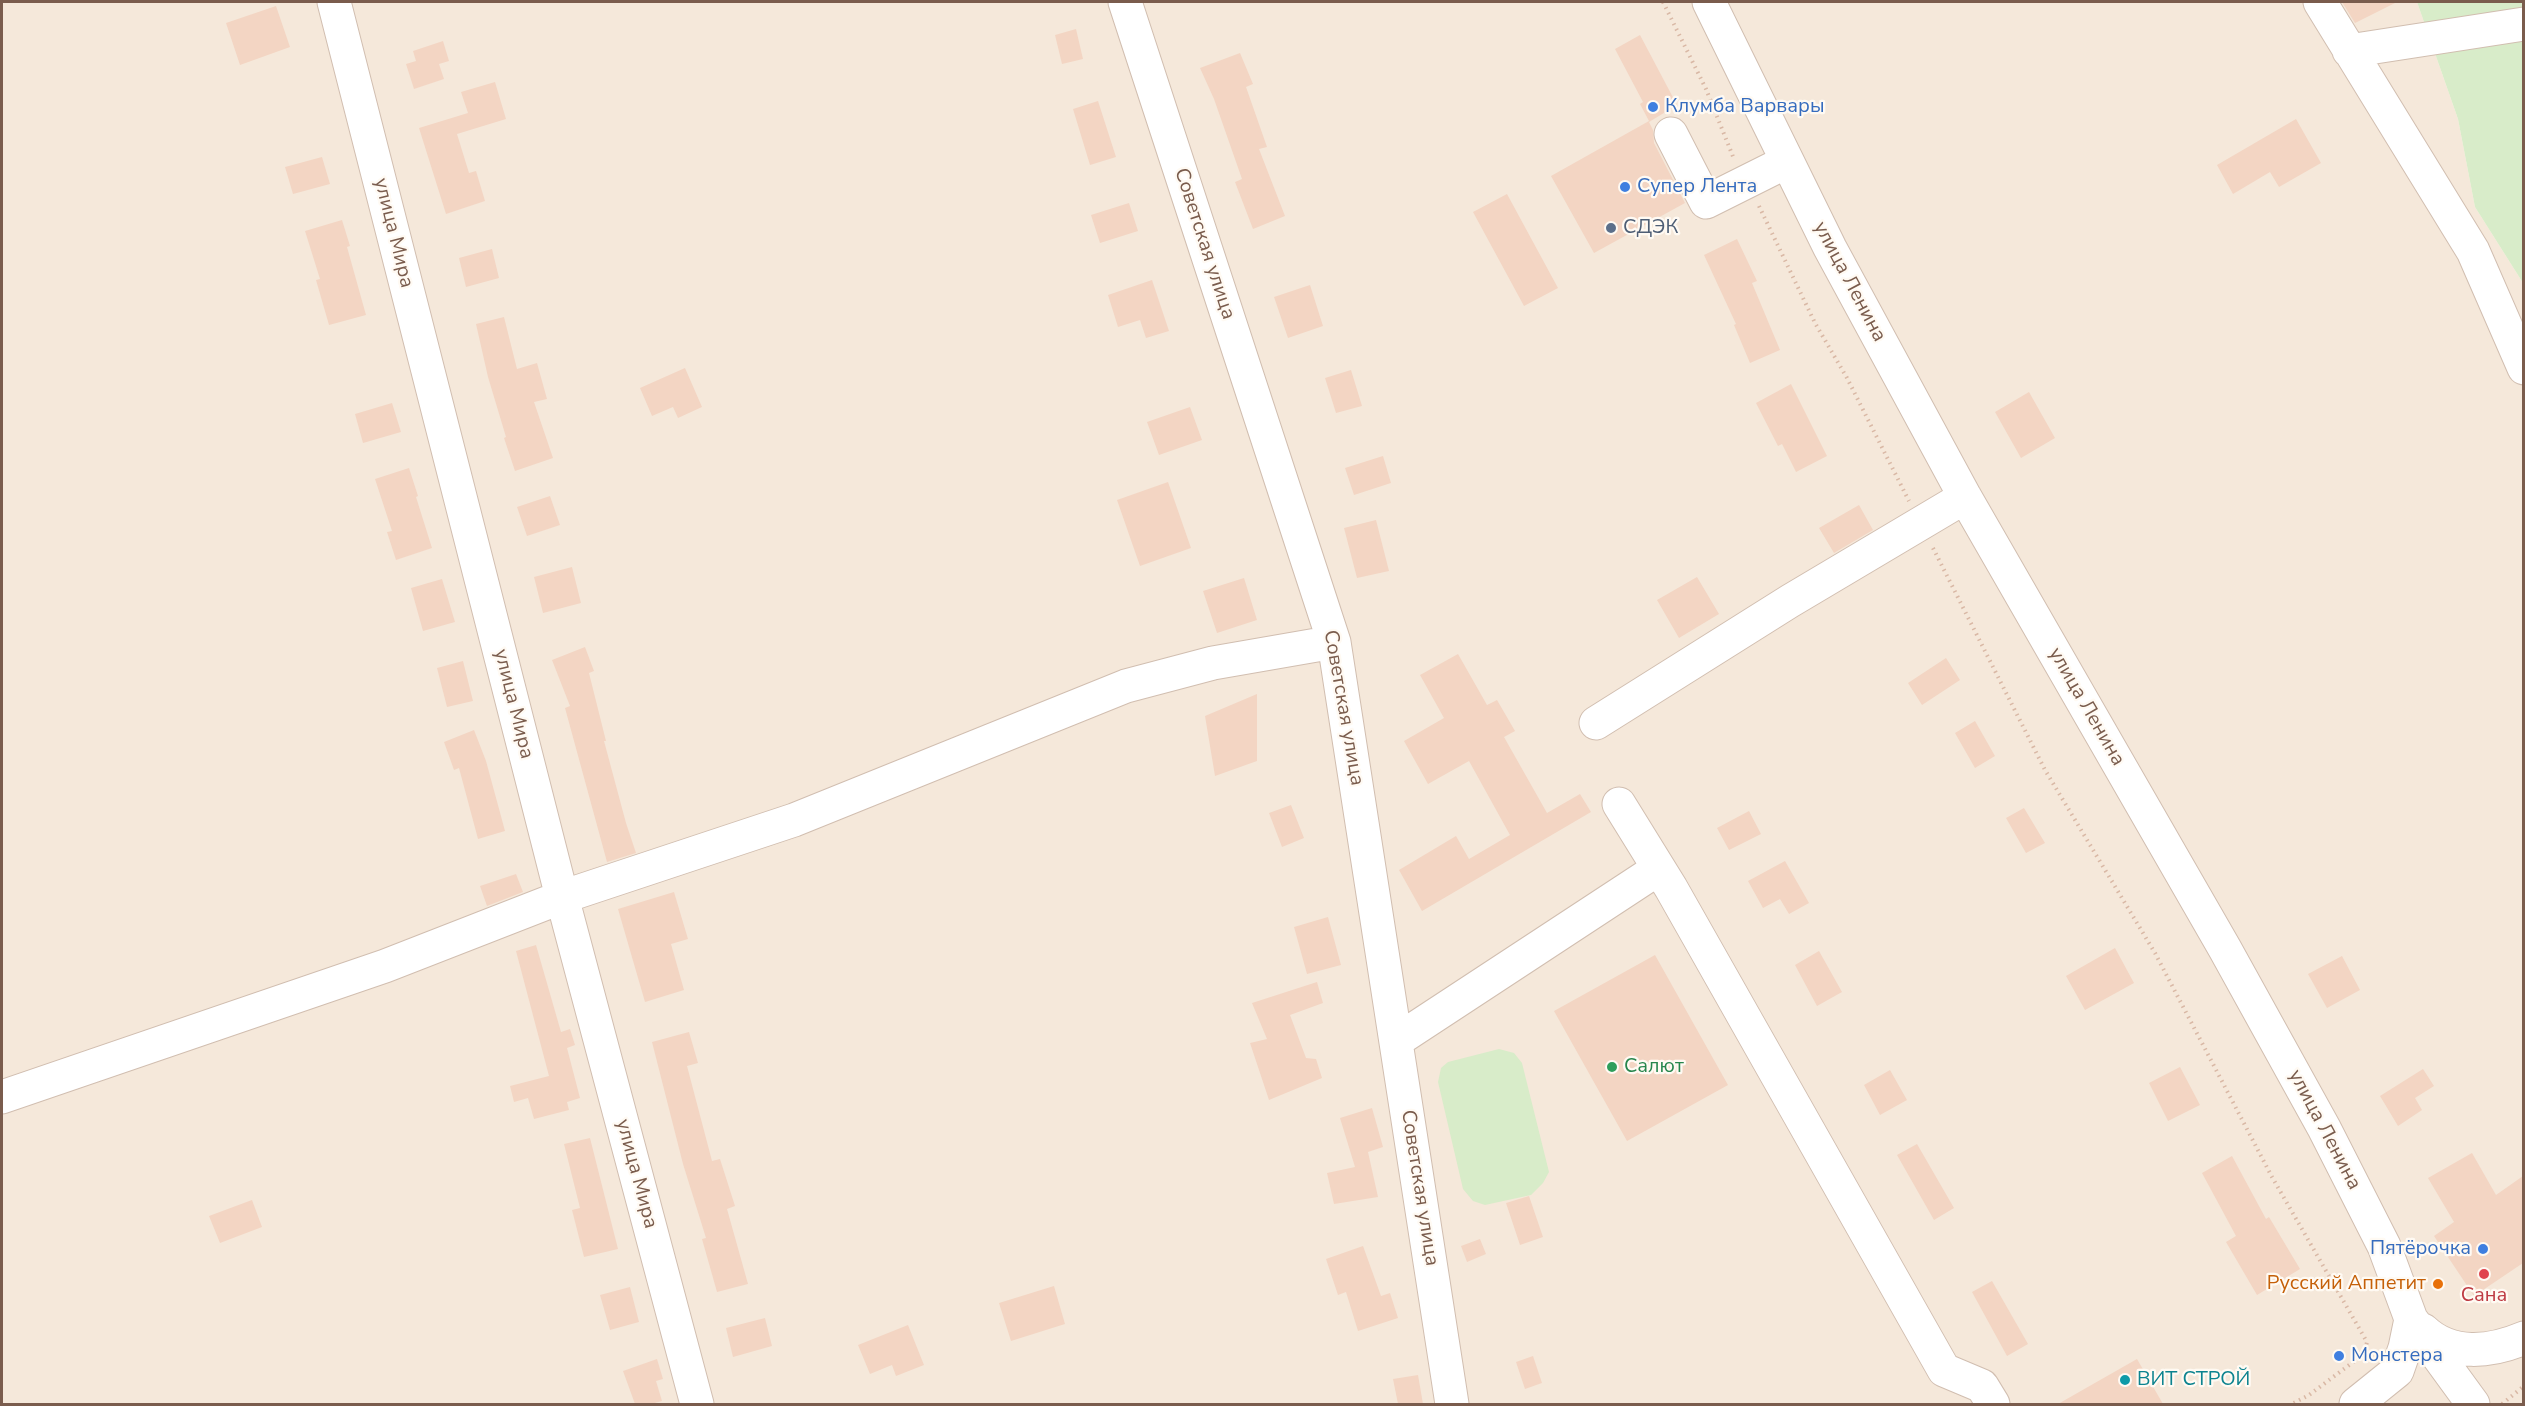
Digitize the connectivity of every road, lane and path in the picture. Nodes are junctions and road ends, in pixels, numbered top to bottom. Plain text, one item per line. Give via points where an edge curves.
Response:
1 (334, 2) edge
2 (1125, 2) edge
3 (1663, 2) edge
4 (1709, 2) edge
5 (2320, 2) edge
6 (2523, 24) edge
7 (2349, 51) junction
8 (1671, 134) dead end
9 (1786, 162) junction
10 (1746, 181) junction
11 (2523, 368) edge
12 (1965, 497) junction
13 (1921, 523) junction
14 (1334, 642) junction
15 (1596, 723) dead end
16 (1619, 804) dead end
17 (1658, 869) junction
18 (562, 897) junction
19 (1396, 1041) junction
20 (2, 1097) edge
21 (2411, 1318) junction
22 (2523, 1338) edge
23 (2523, 1386) edge
24 (697, 1404) edge
25 (1452, 1404) edge
26 (1993, 1404) edge
27 (2292, 1404) edge
28 (2356, 1404) edge
29 (2473, 1404) edge
30 (2502, 1404) edge

1 - 18 street, улица Мира
2 - 14 street, Советская улица
3 - 10 path
4 - 9 street, улица Ленина
5 - 7 street
6 - 7 street
7 - 11 street via 2473,251
8 - 10 street via 1706,202
9 - 10 street
9 - 12 street, улица Ленина
10 - 13 path via 1815,323
12 - 13 street
12 - 21 street, улица Ленина via 2324,1128 2384,1246
13 - 15 street
13 - 27 path via 2045,770 2155,953 2272,1177 2367,1342 2364,1354
14 - 18 street via 1213,663 1126,686 794,820
14 - 19 street, Советская улица
16 - 17 street
17 - 19 street
17 - 26 street via 1944,1370 1982,1386
18 - 20 street via 385,966
18 - 24 street, улица Мира
19 - 25 street, Советская улица
21 - 22 street via 2432,1339 2455,1348 2482,1350
21 - 28 street via 2397,1371
21 - 29 street, улица Ленина
23 - 30 path

